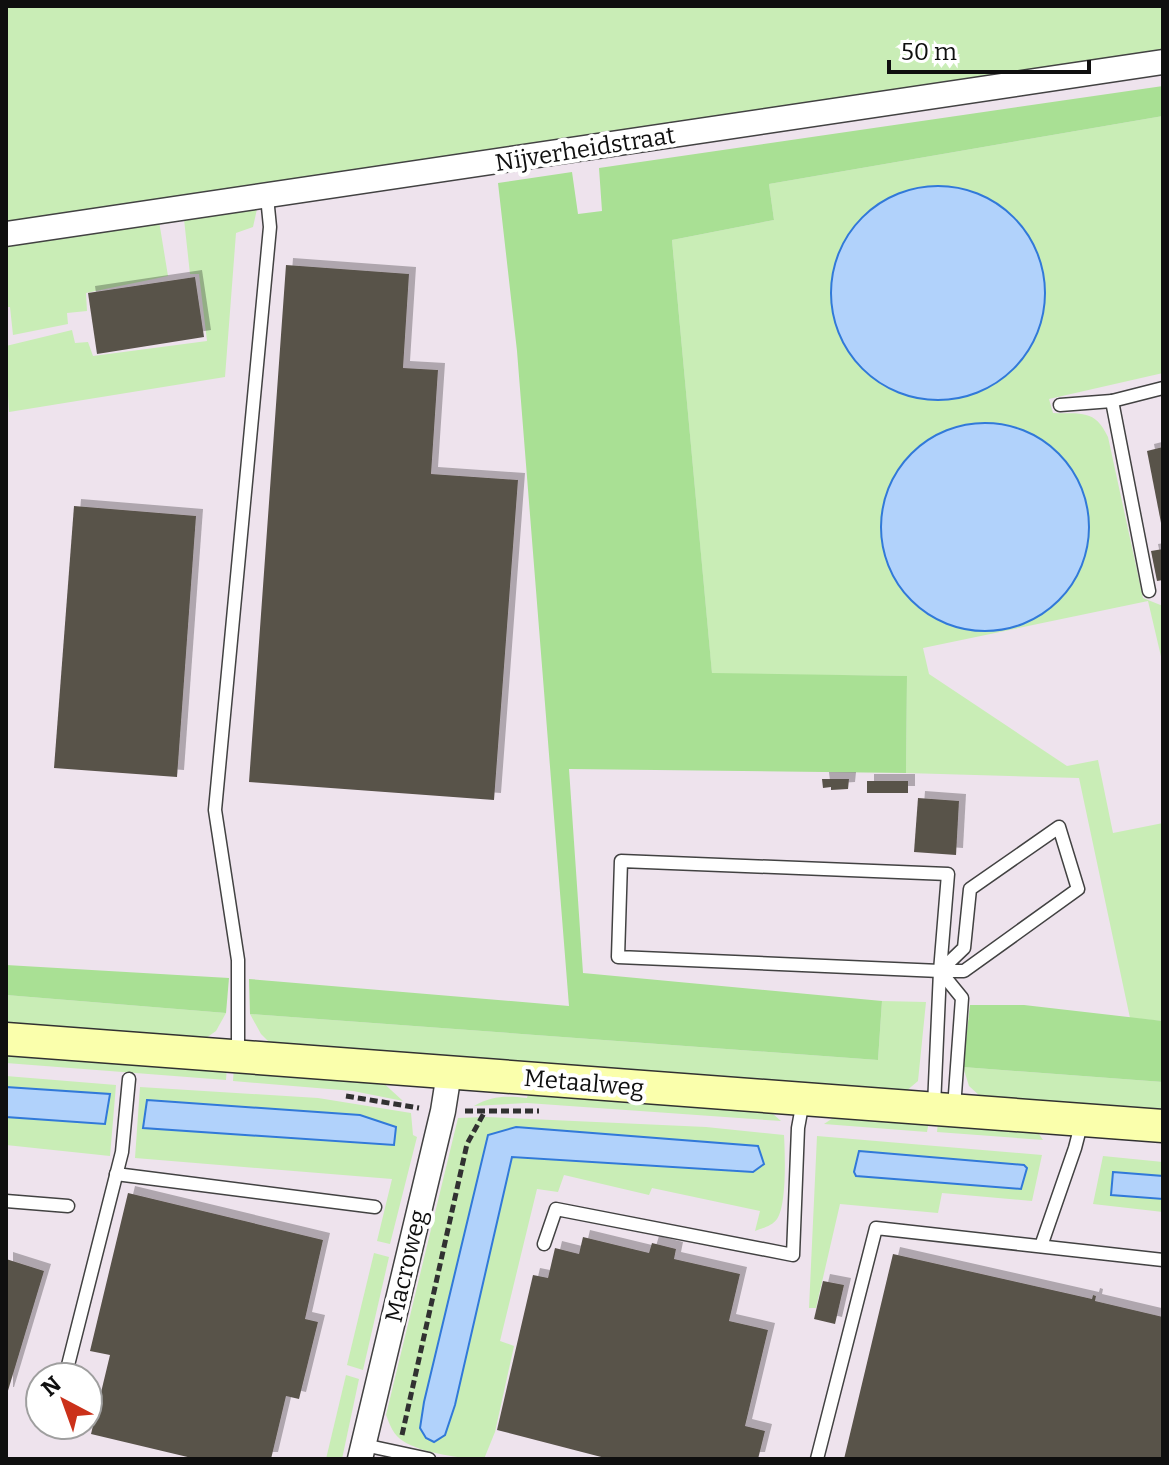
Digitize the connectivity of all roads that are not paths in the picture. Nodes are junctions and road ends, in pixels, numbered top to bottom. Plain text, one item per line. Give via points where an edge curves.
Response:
1 (1163, 62) edge
2 (267, 197) junction
3 (6, 234) edge
4 (1163, 388) edge
5 (1112, 401) junction
6 (1060, 405) dead end
7 (1149, 591) dead end
8 (940, 971) junction
9 (6, 1039) edge
10 (238, 1058) junction
11 (449, 1073) junction
12 (129, 1079) dead end
13 (803, 1100) junction
14 (944, 1111) junction
15 (1082, 1121) junction
16 (1163, 1126) edge
17 (116, 1174) junction
18 (6, 1201) edge
19 (68, 1206) dead end
20 (375, 1207) dead end
21 (544, 1244) dead end
22 (1041, 1246) junction
23 (1163, 1260) edge
24 (69, 1361) edge
25 (362, 1452) edge
26 (429, 1459) edge
27 (817, 1459) edge

1 - 2 street, Nijverheidstraat
2 - 3 street, Nijverheidstraat
2 - 10 lane via 270,227 215,810 238,960
4 - 5 lane
5 - 6 lane
5 - 7 lane
8 - 8 lane via 964,948 970,889 1059,827 1078,889 964,971
8 - 8 lane via 948,874 621,861 618,957
8 - 14 lane
8 - 14 lane via 962,998
9 - 10 street, Metaalweg
10 - 11 street, Metaalweg
11 - 13 street, Metaalweg
11 - 25 street, Macroweg
12 - 17 lane
13 - 14 street, Metaalweg
13 - 21 lane via 793,1255 556,1209
14 - 15 street, Metaalweg
15 - 16 street, Metaalweg
15 - 22 lane
17 - 20 lane
17 - 24 lane
18 - 19 lane
22 - 23 lane
22 - 27 lane via 876,1228
25 - 26 lane

